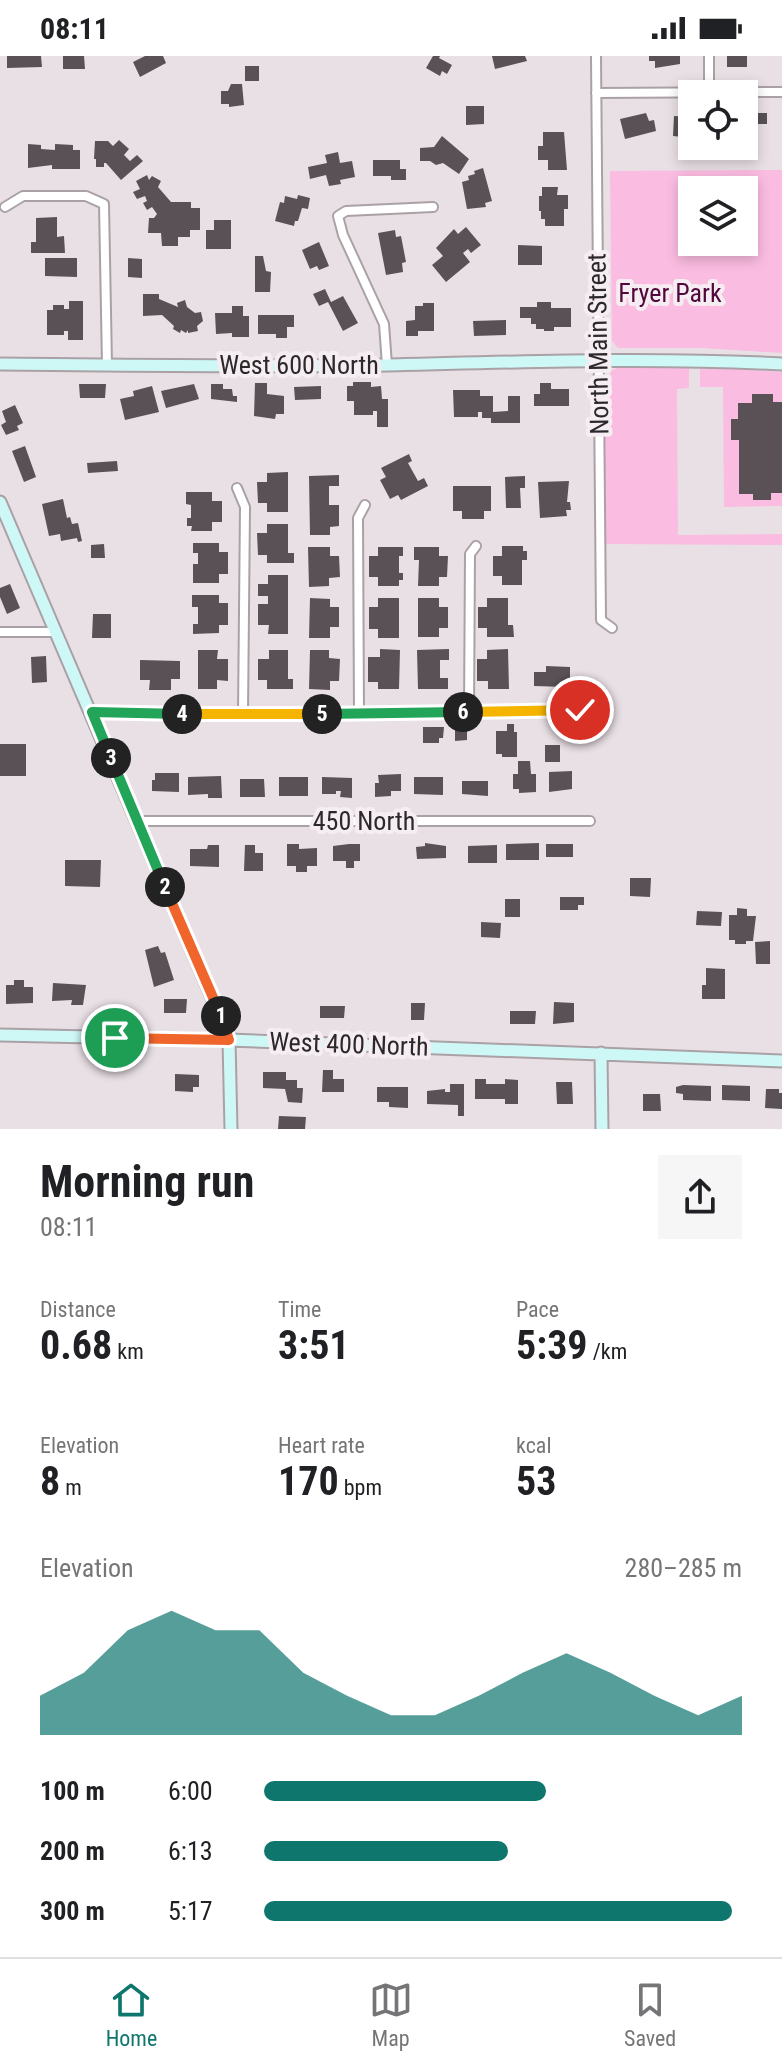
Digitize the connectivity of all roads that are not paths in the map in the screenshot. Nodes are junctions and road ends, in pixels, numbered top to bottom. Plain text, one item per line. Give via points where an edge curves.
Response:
1 (596, 56) edge
2 (709, 56) edge
3 (709, 80) edge
4 (678, 92) edge
5 (758, 92) edge
6 (782, 92) edge
7 (596, 93) junction
8 (5, 207) dead end
9 (433, 207) dead end
10 (598, 360) junction
11 (0, 364) edge
12 (782, 364) edge
13 (107, 365) junction
14 (387, 365) junction
15 (237, 488) dead end
16 (0, 502) edge
17 (365, 505) dead end
18 (476, 546) dead end
19 (612, 628) dead end
20 (0, 632) edge
21 (56, 632) junction
22 (580, 710) dead end
23 (92, 712) junction
24 (469, 712) junction
25 (359, 713) junction
26 (243, 714) junction
27 (137, 821) junction
28 (590, 821) dead end
29 (0, 1035) edge
30 (229, 1040) junction
31 (601, 1053) junction
32 (782, 1061) edge
33 (231, 1129) edge
34 (602, 1129) edge

1 - 7 street, North Main Street
2 - 3 street
4 - 7 street
5 - 6 street
7 - 10 street, North Main Street
8 - 13 street via 23,196 86,196 100,201 105,211
9 - 14 street via 346,211 338,216 384,324
10 - 12 street, West 600 North
10 - 14 street, West 600 North
10 - 19 street, North Main Street via 601,620
11 - 13 street, West 600 North
13 - 14 street, West 600 North
15 - 26 street via 245,507
16 - 21 street
17 - 25 street via 358,518
18 - 24 street via 470,554
20 - 21 street
21 - 23 street
22 - 24 street
23 - 26 street
23 - 27 street
24 - 25 street
25 - 26 street
27 - 28 street, 450 North
27 - 30 street
29 - 30 street, West 400 North
30 - 31 street, West 400 North
30 - 33 street
31 - 32 street, West 400 North
31 - 34 street

